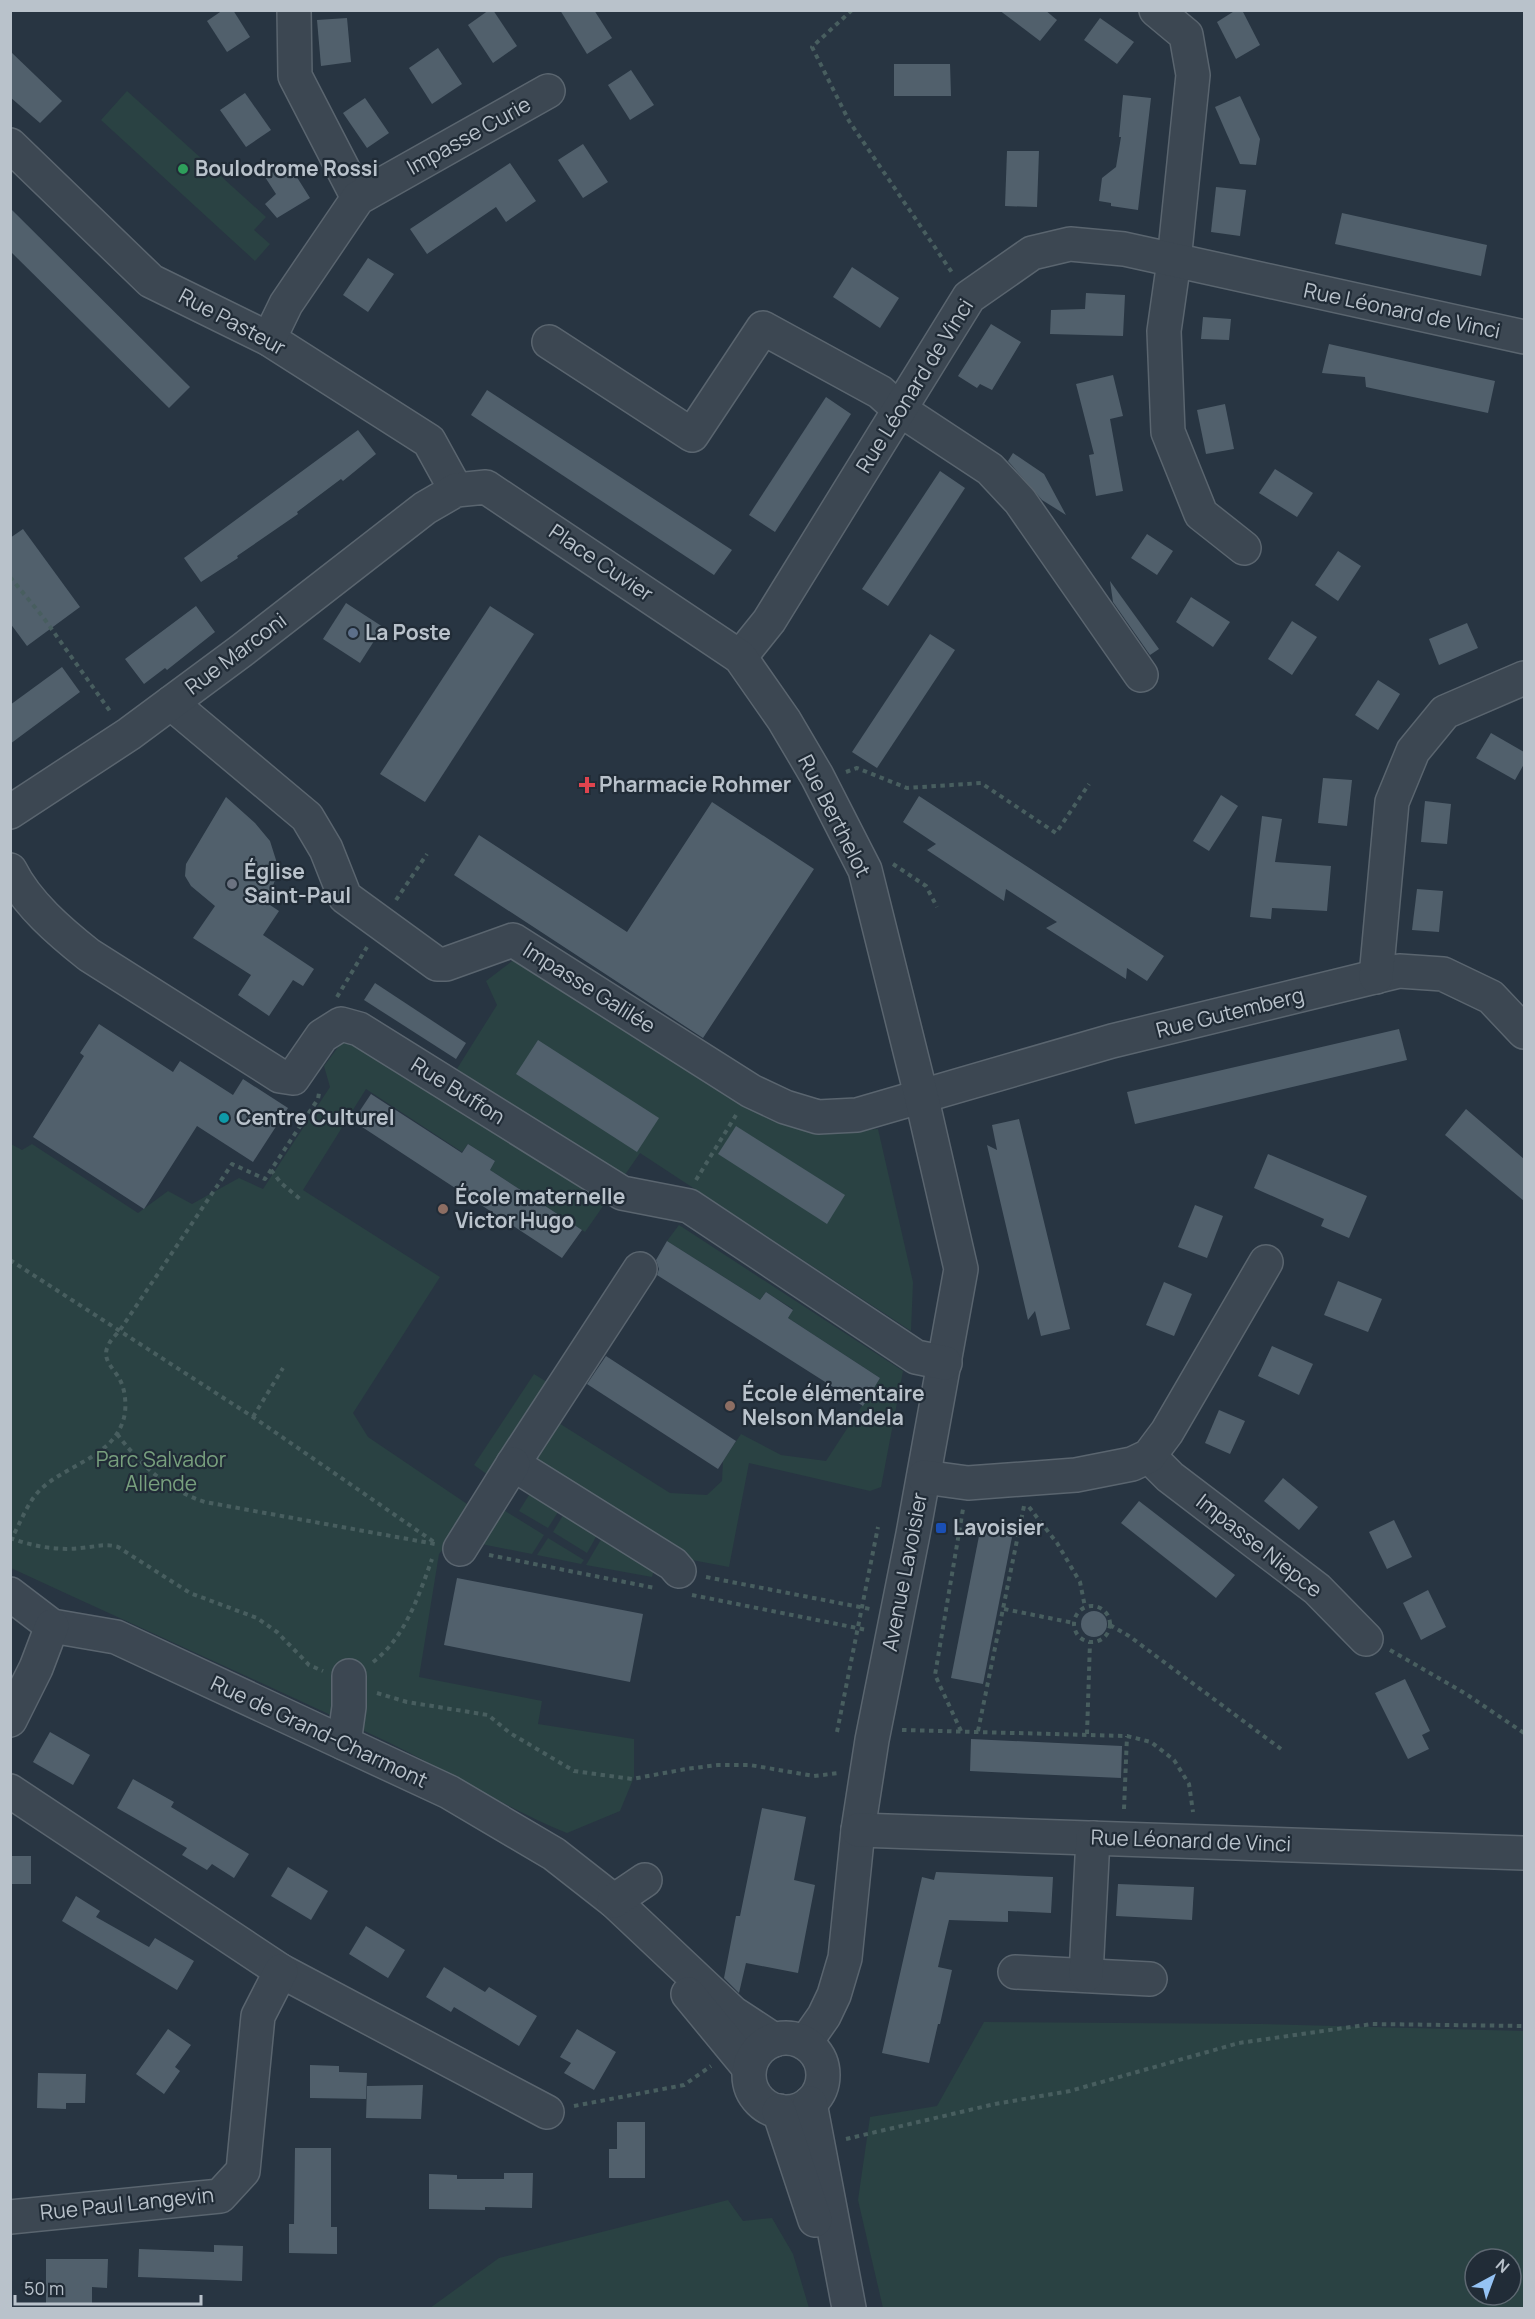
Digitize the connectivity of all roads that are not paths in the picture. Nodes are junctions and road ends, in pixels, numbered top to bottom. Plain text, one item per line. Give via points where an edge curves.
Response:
1 (294, 10) edge
2 (1156, 10) edge
3 (548, 91) dead end
4 (10, 145) edge
5 (358, 198) junction
6 (1174, 261) junction
7 (1524, 337) edge
8 (269, 339) junction
9 (549, 342) dead end
10 (899, 409) junction
11 (456, 490) junction
12 (1244, 548) dead end
13 (740, 657) junction
14 (1141, 675) dead end
15 (1524, 678) edge
16 (171, 703) junction
17 (10, 812) edge
18 (10, 870) edge
19 (1376, 977) junction
20 (1524, 1032) edge
21 (921, 1095) junction
22 (1266, 1262) dead end
23 (640, 1269) dead end
24 (945, 1363) junction
25 (1149, 1456) junction
26 (513, 1464) junction
27 (924, 1478) junction
28 (449, 1546) road end
29 (677, 1581) road end
30 (10, 1594) edge
31 (52, 1626) junction
32 (1366, 1639) road end
33 (349, 1682) road end
34 (10, 1720) edge
35 (344, 1743) junction
36 (10, 1791) edge
37 (858, 1830) junction
38 (1093, 1838) junction
39 (1524, 1852) edge
40 (645, 1880) dead end
41 (614, 1901) junction
42 (281, 1971) junction
43 (1014, 1972) dead end
44 (1086, 1976) junction
45 (1150, 1979) dead end
46 (789, 2041) junction
47 (749, 2068) junction
48 (810, 2103) junction
49 (778, 2111) junction
50 (547, 2112) road end
51 (10, 2217) edge
52 (847, 2308) edge

1 - 5 street via 295,76
2 - 6 street via 1186,35 1193,75
3 - 5 street, Impasse Curie
4 - 8 street, Rue Pasteur via 150,280
5 - 8 street, Impasse Curie via 286,304
6 - 7 street, Rue Léonard de Vinci
6 - 10 street, Rue Léonard de Vinci via 1124,249 1070,244 1032,253 969,297
6 - 12 street via 1164,331 1168,432 1201,514
8 - 11 street, Rue Pasteur via 429,441
9 - 10 street via 692,435 763,328 880,392
10 - 13 street, Rue Léonard de Vinci via 769,621
10 - 14 street via 990,469 1020,501
11 - 13 street, Place Cuvier via 486,487
11 - 16 street, Rue Marconi via 425,508
13 - 21 street, Rue Berthelot via 784,720 865,870
15 - 19 street via 1445,712 1413,751 1392,802
16 - 17 street, Rue Marconi
16 - 21 street, Impasse Galilée via 308,816 345,897 437,964 513,940 751,1091 818,1117 857,1115
18 - 24 street, Rue Buffon via 60,932 90,955 280,1076 293,1078 322,1036 340,1024 359,1029 622,1193 689,1206 916,1357
19 - 20 street, Rue Gutemberg via 1399,971 1443,974 1491,997
19 - 21 street, Rue Gutemberg via 1112,1041
21 - 24 street, Avenue Lavoisier via 961,1269
22 - 25 street via 1167,1432
23 - 26 street
24 - 27 street, Avenue Lavoisier
25 - 27 street via 1132,1464 1076,1475 968,1483
25 - 32 street, Impasse Niepce via 1170,1477 1317,1589
26 - 28 street
26 - 29 street via 673,1564
27 - 37 street, Avenue Lavoisier
30 - 31 street, Rue de Grand-Charmont
31 - 34 street
31 - 35 street, Rue de Grand-Charmont via 116,1637
33 - 35 street
35 - 41 street, Rue de Grand-Charmont via 459,1798 554,1854
36 - 42 street
37 - 38 street, Rue Léonard de Vinci
37 - 46 street, Avenue Lavoisier via 845,1958 834,1995 824,2016
38 - 39 street, Rue Léonard de Vinci
38 - 44 street
40 - 41 street
41 - 46 street, Rue de Grand-Charmont via 733,2013
41 - 47 street, Rue de Grand-Charmont
42 - 50 street
42 - 51 street, Rue Paul Langevin via 258,2016 243,2171 220,2196
43 - 44 street
44 - 45 street
46 - 47 street via 758,2051
46 - 48 street via 814,2050 820,2061 822,2084
47 - 49 street via 752,2091
48 - 49 street via 789,2112
48 - 52 street
49 - 52 street

